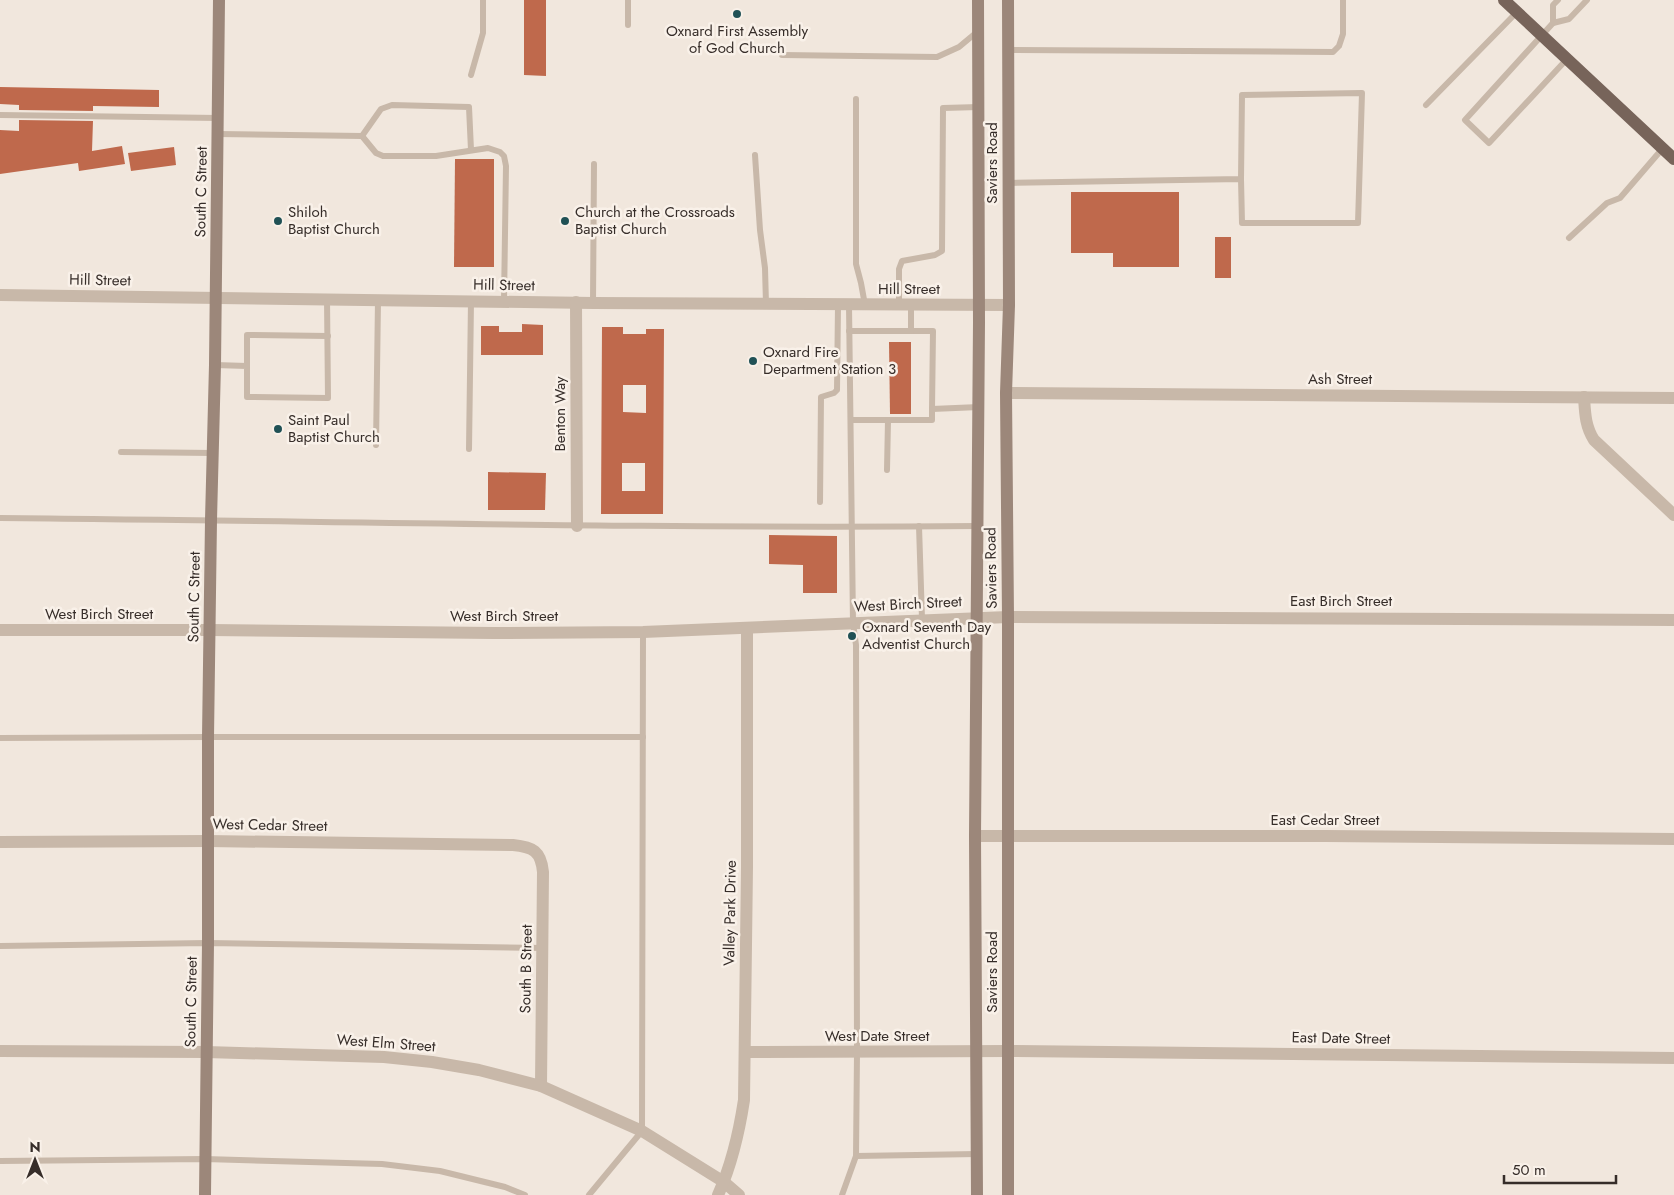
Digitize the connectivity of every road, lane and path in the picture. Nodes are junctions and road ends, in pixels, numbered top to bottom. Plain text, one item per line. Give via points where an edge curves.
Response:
1 (219, 0) edge
2 (483, 0) edge
3 (628, 0) edge
4 (978, 0) edge
5 (1008, 0) edge
6 (1343, 0) edge
7 (1504, 0) edge
8 (1558, 0) edge
9 (1587, 0) edge
10 (1517, 12) junction
11 (1553, 22) junction
12 (628, 25) dead end
13 (978, 31) junction
14 (1542, 36) junction
15 (1008, 50) junction
16 (782, 55) dead end
17 (1567, 59) junction
18 (471, 75) dead end
19 (856, 100) dead end
20 (1426, 105) dead end
21 (978, 107) junction
22 (0, 115) edge
23 (218, 118) junction
24 (218, 134) junction
25 (362, 136) junction
26 (1663, 148) junction
27 (471, 150) junction
28 (755, 155) dead end
29 (1674, 159) edge
30 (594, 164) dead end
31 (1241, 179) junction
32 (1008, 183) junction
33 (1570, 238) dead end
34 (0, 295) edge
35 (216, 298) junction
36 (327, 299) junction
37 (378, 300) junction
38 (471, 301) junction
39 (504, 301) junction
40 (576, 302) junction
41 (593, 303) junction
42 (766, 304) junction
43 (844, 305) junction
44 (864, 305) junction
45 (905, 305) junction
46 (979, 305) junction
47 (1008, 305) junction
48 (850, 332) junction
49 (911, 332) junction
50 (328, 336) junction
51 (215, 365) junction
52 (247, 366) junction
53 (1006, 394) junction
54 (1584, 397) junction
55 (1674, 398) edge
56 (978, 407) junction
57 (932, 409) junction
58 (851, 420) junction
59 (888, 420) junction
60 (376, 444) dead end
61 (469, 449) dead end
62 (121, 452) dead end
63 (213, 453) junction
64 (887, 470) dead end
65 (820, 502) dead end
66 (1674, 515) edge
67 (0, 518) edge
68 (211, 520) junction
69 (577, 526) junction
70 (919, 526) junction
71 (978, 526) junction
72 (852, 527) junction
73 (978, 617) junction
74 (1008, 617) junction
75 (922, 619) junction
76 (1674, 620) edge
77 (853, 622) junction
78 (747, 628) junction
79 (0, 630) edge
80 (210, 630) junction
81 (643, 632) junction
82 (208, 737) junction
83 (643, 737) junction
84 (0, 738) edge
85 (1008, 835) junction
86 (975, 836) junction
87 (1674, 839) edge
88 (208, 841) junction
89 (0, 842) edge
90 (538, 853) joint
91 (208, 944) junction
92 (0, 946) edge
93 (543, 948) junction
94 (0, 1051) edge
95 (978, 1051) junction
96 (1008, 1051) junction
97 (206, 1052) junction
98 (745, 1052) junction
99 (857, 1053) junction
100 (1674, 1058) edge
101 (541, 1086) junction
102 (642, 1131) junction
103 (977, 1154) junction
104 (856, 1156) junction
105 (205, 1159) junction
106 (0, 1161) edge
107 (724, 1182) junction
108 (205, 1195) edge
109 (525, 1195) edge
110 (589, 1195) edge
111 (718, 1195) edge
112 (739, 1195) edge
113 (842, 1195) edge
114 (977, 1195) edge
115 (1008, 1195) edge

1 - 23 main road, South C Street
2 - 18 lane via 483,33
3 - 12 lane
4 - 13 main road, Saviers Road
5 - 15 main road, Saviers Road
6 - 15 lane via 1343,34 1333,52
7 - 10 main road
8 - 11 lane via 1553,5
9 - 11 lane via 1569,19
10 - 14 main road
10 - 20 lane
11 - 14 lane
13 - 16 lane via 959,47 936,57
13 - 21 main road, Saviers Road
14 - 17 main road
14 - 17 lane via 1465,120 1489,142
15 - 32 main road, Saviers Road
17 - 26 main road
19 - 44 lane via 856,264
21 - 45 lane via 943,108 942,251 902,260 899,269
21 - 46 main road, Saviers Road
22 - 23 lane
23 - 24 main road, South C Street
24 - 25 lane
24 - 35 main road, South C Street
25 - 27 lane via 376,153 383,156 436,156
25 - 27 lane via 381,109 392,105 469,107
26 - 29 main road
26 - 33 lane via 1620,198 1607,202
27 - 39 lane via 488,148 504,156
28 - 42 lane
30 - 41 lane
31 - 31 lane via 1242,95 1362,93 1358,223 1242,224
31 - 32 lane
32 - 47 main road, Saviers Road
34 - 35 street, Hill Street
35 - 36 street, Hill Street
35 - 51 main road, South C Street
36 - 37 street, Hill Street
36 - 50 lane
37 - 38 street, Hill Street
37 - 60 lane
38 - 39 street, Hill Street
38 - 61 lane
39 - 40 street, Hill Street
40 - 41 street, Hill Street
40 - 69 street, Benton Way
41 - 42 street, Hill Street
42 - 43 street, Hill Street
43 - 44 street, Hill Street
43 - 48 lane
43 - 65 lane via 837,390 821,397
44 - 45 street, Hill Street
45 - 46 street, Hill Street
45 - 49 lane
46 - 47 street, Hill Street
46 - 56 main road, Saviers Road
47 - 53 main road, Saviers Road
48 - 49 lane
48 - 58 lane
49 - 57 lane via 934,331
50 - 52 lane via 247,335
50 - 52 lane via 328,398 247,397
51 - 52 lane
51 - 63 main road, South C Street
53 - 54 street, Ash Street
53 - 74 main road, Saviers Road
54 - 55 street, Ash Street
54 - 66 street via 1588,431 1594,440
56 - 57 lane
56 - 71 main road, Saviers Road
57 - 59 lane via 932,420
58 - 59 lane
58 - 72 lane
59 - 64 lane
62 - 63 lane
63 - 68 main road, South C Street
67 - 68 lane
68 - 69 lane
68 - 80 main road, South C Street
69 - 72 lane
70 - 71 lane
70 - 72 lane
70 - 75 lane
71 - 73 main road, Saviers Road
72 - 77 lane
73 - 74 street, West Birch Street
73 - 75 street, West Birch Street
73 - 86 main road, Saviers Road
74 - 76 street, East Birch Street
74 - 85 main road, Saviers Road
75 - 77 street, West Birch Street
77 - 78 street, West Birch Street
77 - 99 lane via 856,646
78 - 81 street, West Birch Street
78 - 98 street, Valley Park Drive
79 - 80 street, West Birch Street
80 - 81 street, West Birch Street
80 - 82 main road, South C Street
81 - 83 lane
82 - 83 lane
82 - 84 lane
82 - 88 main road, South C Street
83 - 102 lane
85 - 86 street, East Cedar Street
85 - 87 street, East Cedar Street
85 - 96 main road, Saviers Road
86 - 95 main road, Saviers Road
88 - 89 street, West Cedar Street
88 - 90 street, West Cedar Street via 513,845
88 - 91 main road, South C Street
90 - 93 street, South B Street via 543,872
91 - 92 lane
91 - 93 lane
91 - 97 main road, South C Street
93 - 101 street, South B Street
94 - 97 street, West Elm Street
95 - 96 street, West Date Street
95 - 99 street, West Date Street
95 - 103 main road, Saviers Road
96 - 100 street, East Date Street
96 - 115 main road, Saviers Road
97 - 101 street, West Elm Street via 384,1057 479,1070
97 - 105 main road, South C Street
98 - 99 street, West Date Street
98 - 107 street, Valley Park Drive via 740,1131
99 - 104 lane
101 - 102 street, West Elm Street
102 - 107 street, West Elm Street
102 - 110 lane
103 - 104 lane
103 - 114 main road, Saviers Road
104 - 113 lane
105 - 106 lane
105 - 108 main road, South C Street
105 - 109 lane via 382,1164 440,1170
107 - 111 street, Valley Park Drive
107 - 112 street, West Elm Street

